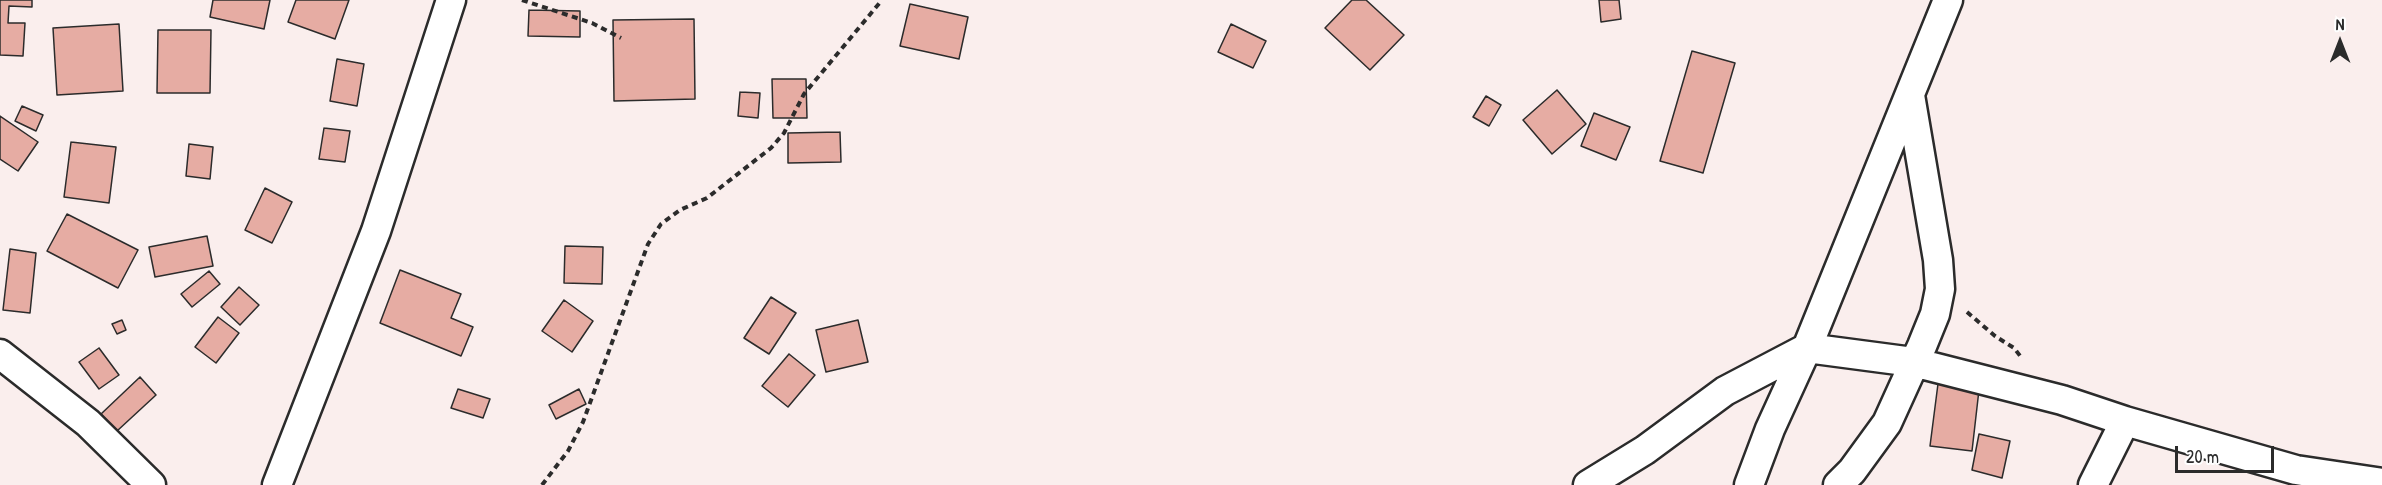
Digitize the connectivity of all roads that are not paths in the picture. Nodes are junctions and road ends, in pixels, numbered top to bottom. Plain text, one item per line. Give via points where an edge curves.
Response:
1 (451, 0) edge
2 (1948, 0) edge
3 (1910, 95) junction
4 (1807, 348) junction
5 (0, 354) edge
6 (1914, 362) junction
7 (2125, 421) junction
8 (2382, 483) edge
9 (151, 485) edge
10 (277, 485) edge
11 (1588, 485) edge
12 (1749, 485) edge
13 (1838, 485) edge
14 (2093, 485) edge

1 - 10 street via 376,231
2 - 3 street
3 - 4 street
3 - 6 street via 1940,289 1935,314
4 - 6 street
4 - 11 street via 1725,391 1645,450
4 - 12 street
5 - 9 street via 88,423
6 - 7 street via 2051,397
6 - 13 street via 1887,423
7 - 8 street via 2296,470
7 - 14 street

